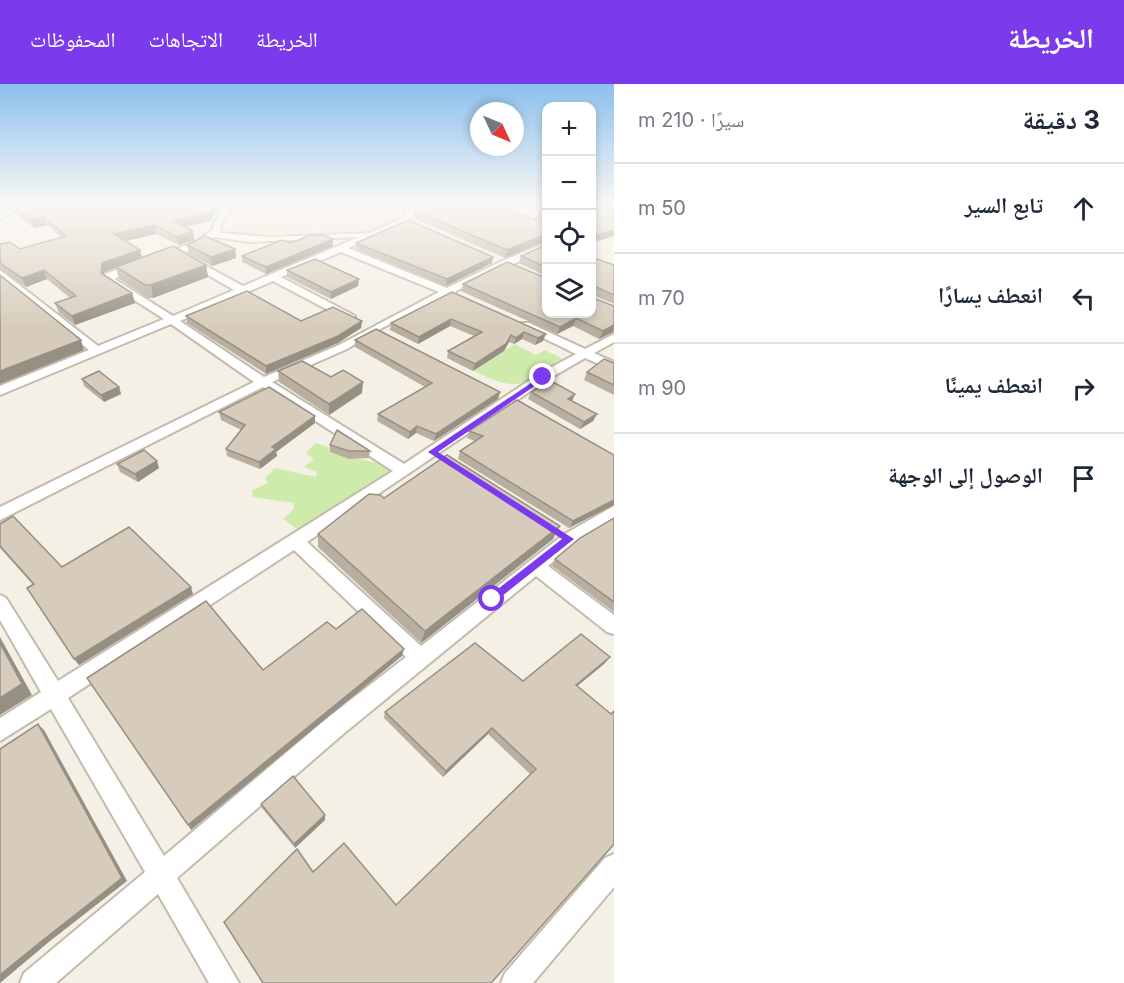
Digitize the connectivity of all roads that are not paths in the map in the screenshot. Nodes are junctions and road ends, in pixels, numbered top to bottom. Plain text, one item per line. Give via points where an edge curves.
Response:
1 (192, 246) edge
2 (349, 246) edge
3 (542, 248) edge
4 (342, 249) junction
5 (175, 252) junction
6 (0, 273) edge
7 (273, 277) junction
8 (242, 290) junction
9 (445, 292) junction
10 (462, 297) edge
11 (172, 320) junction
12 (513, 320) edge
13 (377, 332) junction
14 (614, 337) edge
15 (97, 351) junction
16 (584, 353) junction
17 (614, 367) edge
18 (263, 382) junction
19 (0, 392) edge
20 (432, 452) junction
21 (449, 463) edge
22 (403, 470) junction
23 (614, 512) edge
24 (0, 514) edge
25 (550, 527) edge
26 (569, 539) junction
27 (294, 540) junction
28 (536, 566) junction
29 (0, 603) edge
30 (614, 626) edge
31 (420, 658) junction
32 (53, 695) junction
33 (0, 730) edge
34 (614, 867) edge
35 (160, 877) junction
36 (34, 983) edge
37 (225, 983) edge
38 (515, 983) edge

1 - 5 street
2 - 4 street
3 - 9 street
4 - 7 street
4 - 9 street
5 - 8 street
5 - 11 street via 108,276
6 - 15 street
7 - 8 street
7 - 13 street
8 - 11 street
9 - 10 street
9 - 13 street
11 - 15 street
11 - 18 street
12 - 16 street
13 - 18 street
14 - 16 street
15 - 19 street
16 - 17 street
16 - 20 street
18 - 22 street
18 - 24 street
20 - 21 street
20 - 22 street
22 - 27 street
23 - 26 street
25 - 26 street
26 - 28 street
27 - 31 street
27 - 32 street
28 - 30 street
28 - 31 street
29 - 32 street
31 - 35 street
32 - 33 street
32 - 35 street
34 - 38 street
35 - 36 street
35 - 37 street

